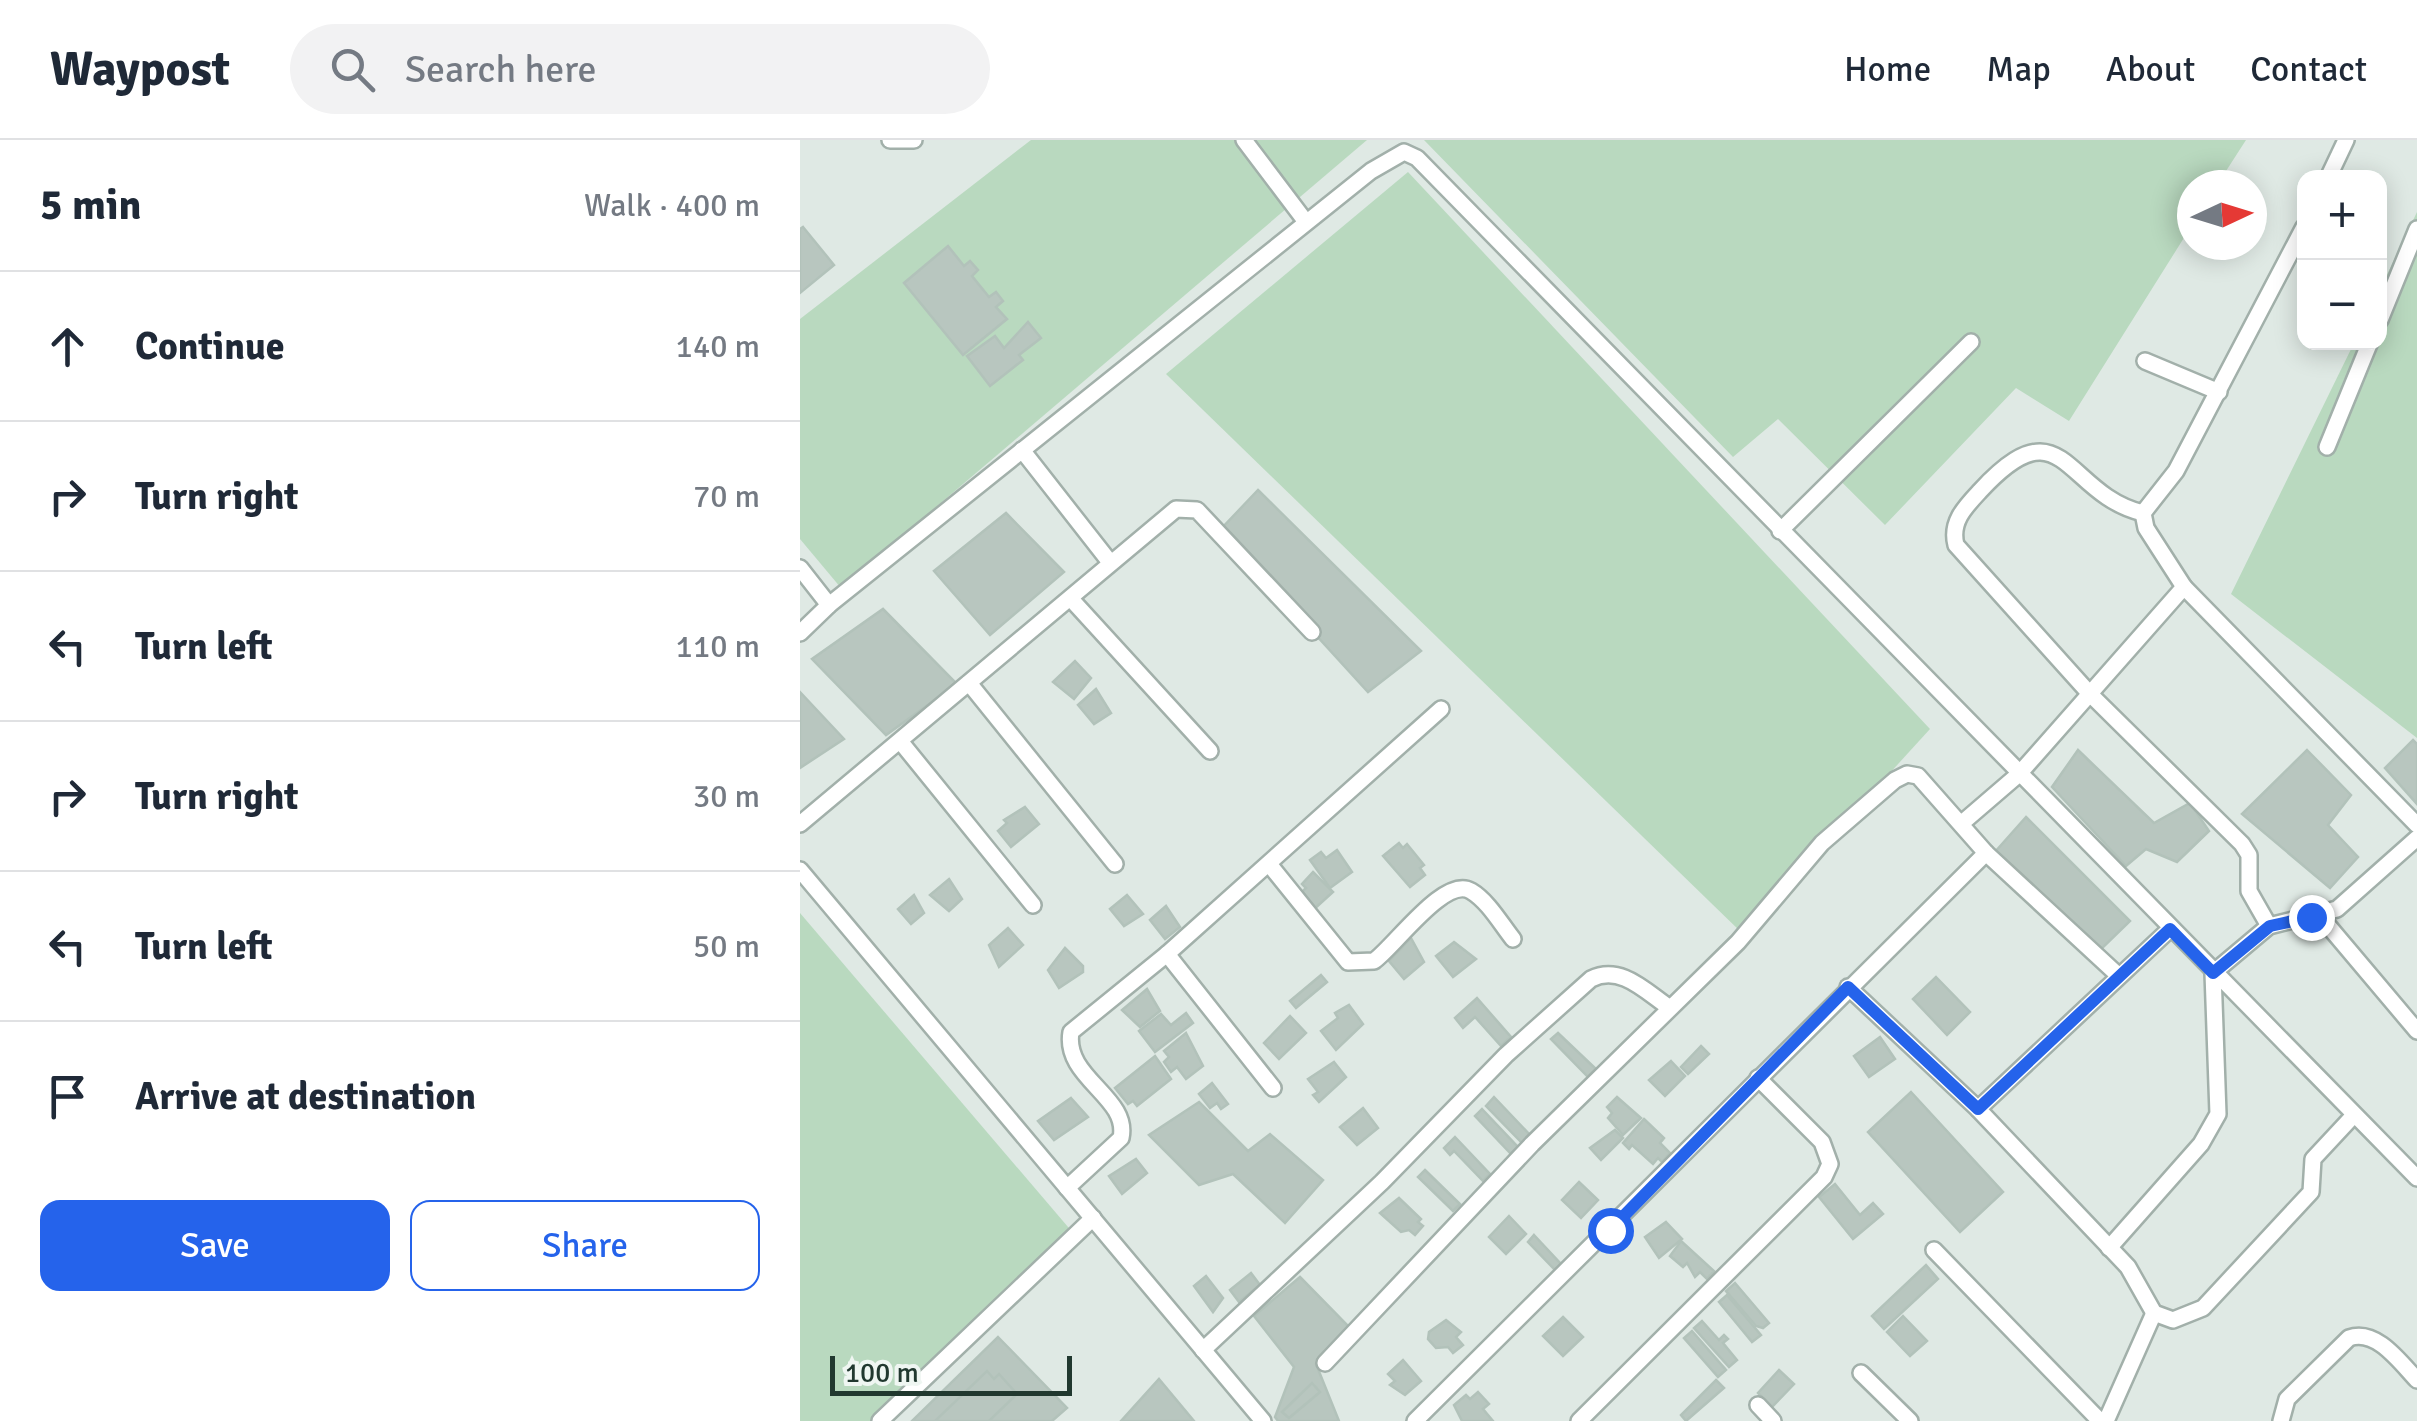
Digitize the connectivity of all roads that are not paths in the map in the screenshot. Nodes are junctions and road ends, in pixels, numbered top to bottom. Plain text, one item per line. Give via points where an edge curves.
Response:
1 (890, 140) edge
2 (914, 140) edge
3 (1244, 140) edge
4 (1386, 140) edge
5 (2346, 140) edge
6 (1380, 164) junction
7 (2332, 170) edge
8 (1306, 222) junction
9 (2417, 229) edge
10 (2297, 242) edge
11 (2387, 303) edge
12 (1971, 342) dead end
13 (2367, 350) edge
14 (2145, 361) dead end
15 (2219, 392) junction
16 (2328, 447) dead end
17 (1022, 450) junction
18 (2142, 513) junction
19 (1780, 531) junction
20 (1109, 561) junction
21 (800, 568) edge
22 (2184, 587) junction
23 (1070, 599) junction
24 (829, 604) junction
25 (1312, 632) dead end
26 (800, 633) edge
27 (968, 683) junction
28 (2090, 694) junction
29 (1441, 709) dead end
30 (900, 741) junction
31 (1210, 751) dead end
32 (2019, 774) junction
33 (800, 824) edge
34 (1962, 824) junction
35 (2417, 825) edge
36 (2417, 838) edge
37 (1986, 854) junction
38 (1115, 864) dead end
39 (1268, 864) junction
40 (800, 870) edge
41 (1033, 905) dead end
42 (2320, 916) junction
43 (2270, 926) junction
44 (2170, 929) junction
45 (1514, 939) dead end
46 (1167, 954) junction
47 (2213, 973) junction
48 (2119, 976) junction
49 (1848, 987) junction
50 (1670, 1008) junction
51 (2417, 1031) edge
52 (1758, 1078) junction
53 (1274, 1088) dead end
54 (1978, 1109) junction
55 (2354, 1115) junction
56 (2417, 1178) edge
57 (1067, 1188) junction
58 (1093, 1218) junction
59 (2110, 1248) junction
60 (1934, 1250) dead end
61 (2154, 1313) junction
62 (1203, 1350) junction
63 (1325, 1362) dead end
64 (1861, 1373) dead end
65 (2416, 1377) edge
66 (1758, 1405) dead end
67 (880, 1421) edge
68 (1263, 1421) edge
69 (1415, 1421) edge
70 (1578, 1421) edge
71 (1773, 1421) edge
72 (1910, 1421) edge
73 (2103, 1421) edge
74 (2281, 1421) edge

1 - 2 street
3 - 8 street
4 - 6 street
5 - 7 street
6 - 8 street
6 - 19 street via 1404,152 1417,158
8 - 17 street
9 - 11 street
10 - 15 street
12 - 19 street
13 - 16 street
14 - 15 street
15 - 18 street via 2176,471
17 - 20 street
17 - 24 street
18 - 22 street
18 - 28 street via 2115,506 2049,452 2036,450 2016,455 1954,524 1956,545
19 - 32 street
20 - 23 street
20 - 25 street via 1165,516 1197,510
21 - 24 street
22 - 28 street
22 - 35 street
23 - 27 street
23 - 31 street
24 - 26 street
27 - 30 street
27 - 38 street
28 - 32 street
28 - 43 street via 2242,844 2249,855 2248,892
29 - 39 street
30 - 33 street
30 - 41 street
32 - 34 street
32 - 44 street
34 - 37 street
34 - 50 street via 1918,776 1895,780 1822,844 1738,942
36 - 42 street via 2337,910
37 - 48 street
37 - 49 street
39 - 45 street via 1348,962 1374,961 1438,897 1455,889 1474,893
39 - 46 street
40 - 57 street
42 - 43 street
42 - 51 street
43 - 47 street
44 - 47 street
44 - 48 street
46 - 53 street
46 - 57 street via 1070,1032 1072,1057 1123,1128 1121,1138
47 - 55 street
47 - 59 street via 2218,1114 2201,1144
48 - 54 street
49 - 52 street
49 - 54 street
50 - 62 street via 1625,976 1602,973 1591,979
50 - 63 street
52 - 69 street
52 - 70 street via 1822,1142 1830,1164 1824,1177
54 - 59 street
55 - 56 street
55 - 61 street via 2314,1159 2311,1192 2203,1308 2173,1320
57 - 58 street
58 - 62 street
58 - 67 street
59 - 61 street
60 - 73 street
61 - 73 street
62 - 68 street
64 - 72 street
65 - 74 street via 2361,1334 2287,1399
66 - 71 street

